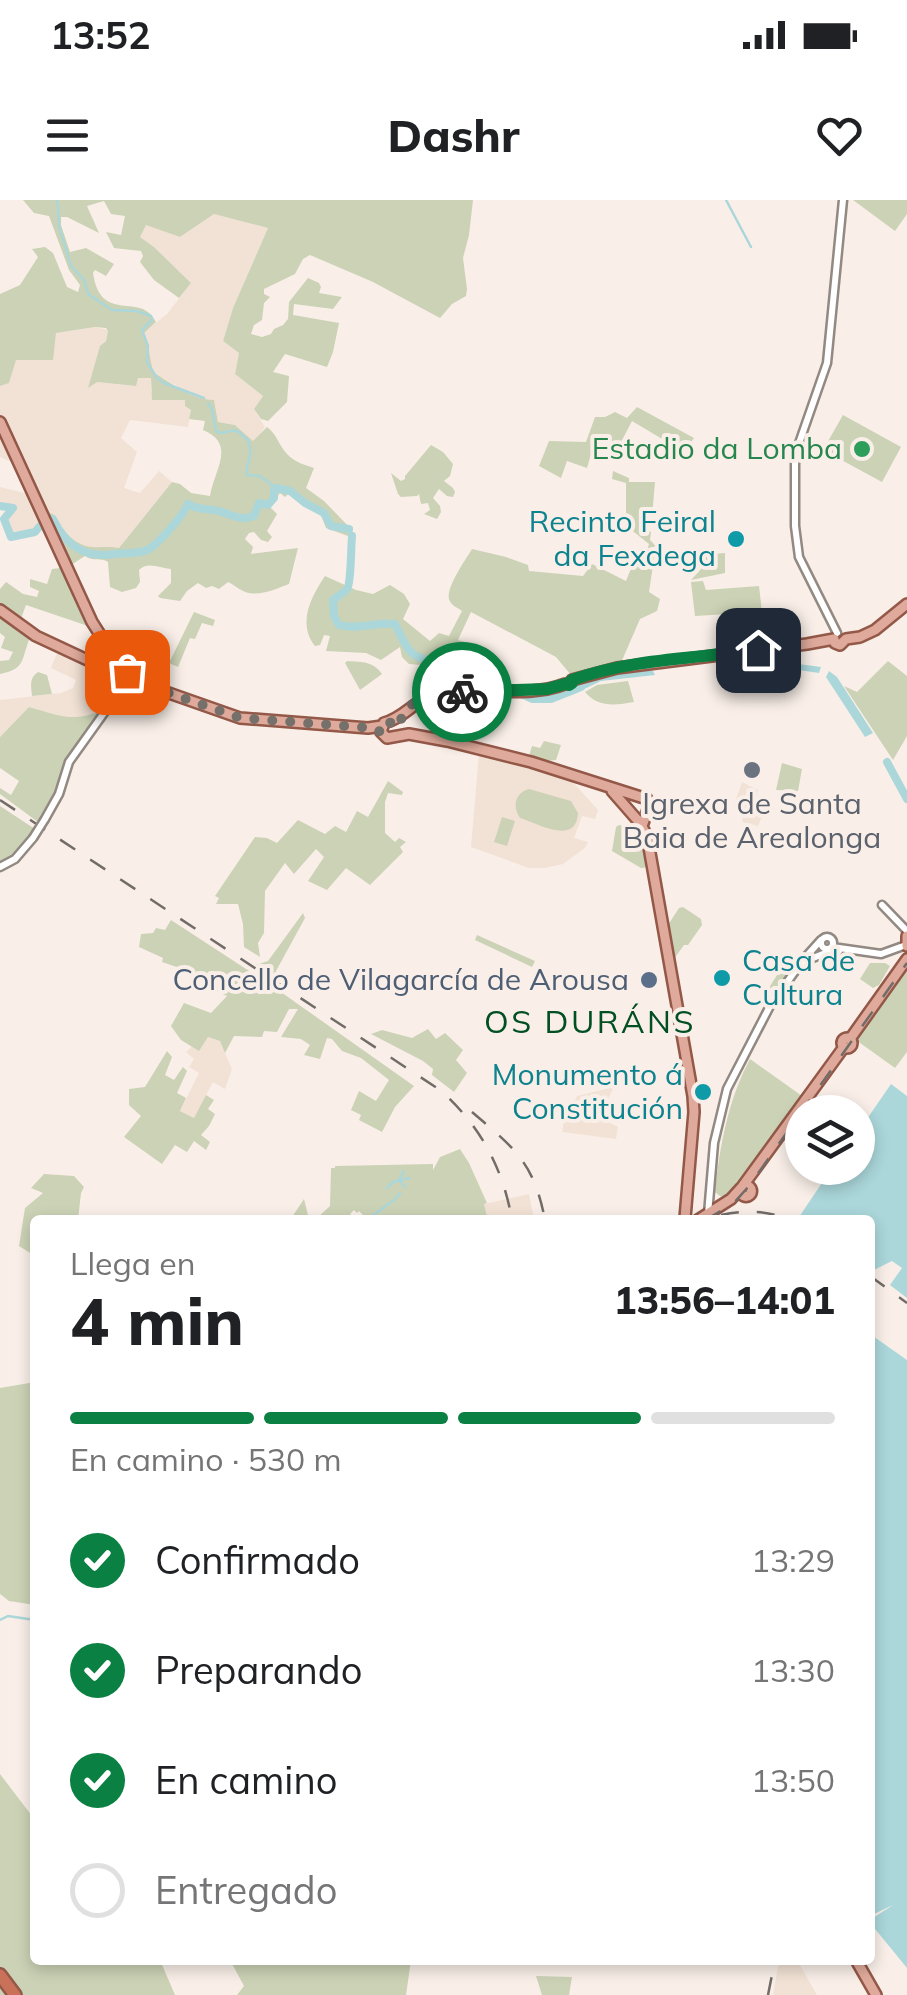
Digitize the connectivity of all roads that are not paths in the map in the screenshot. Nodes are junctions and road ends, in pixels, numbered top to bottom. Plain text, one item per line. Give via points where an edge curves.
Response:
1 (843, 200) edge
2 (0, 422) edge
3 (907, 604) edge
4 (0, 610) edge
5 (839, 637) junction
6 (109, 652) junction
7 (98, 666) junction
8 (119, 679) junction
9 (160, 691) junction
10 (394, 727) junction
11 (606, 786) junction
12 (642, 826) junction
13 (0, 868) edge
14 (882, 904) dead end
15 (907, 934) edge
16 (907, 946) edge
17 (830, 951) junction
18 (805, 959) junction
19 (907, 959) edge
20 (693, 1215) edge
21 (694, 1215) edge
22 (700, 1215) edge
23 (859, 1965) edge
24 (0, 1975) edge
25 (14, 1995) edge
26 (876, 1995) edge

1 - 5 street via 827,363 795,460 799,557
2 - 6 main road
3 - 5 main road via 867,634
4 - 7 main road
5 - 10 main road via 617,668 553,688 436,693 410,707
6 - 7 main road via 108,662
6 - 8 main road
6 - 9 main road
7 - 8 main road
8 - 9 main road
8 - 13 street, bridge via 69,762 45,819
9 - 10 main road via 240,718
10 - 11 main road
11 - 12 main road
11 - 12 main road via 649,800
12 - 20 main road via 690,1080
14 - 15 street
15 - 16 main road
16 - 17 street via 881,954
17 - 18 street
17 - 18 street via 834,944 826,937
18 - 21 street via 726,1090
19 - 22 main road via 746,1187
23 - 26 main road
24 - 25 highway

